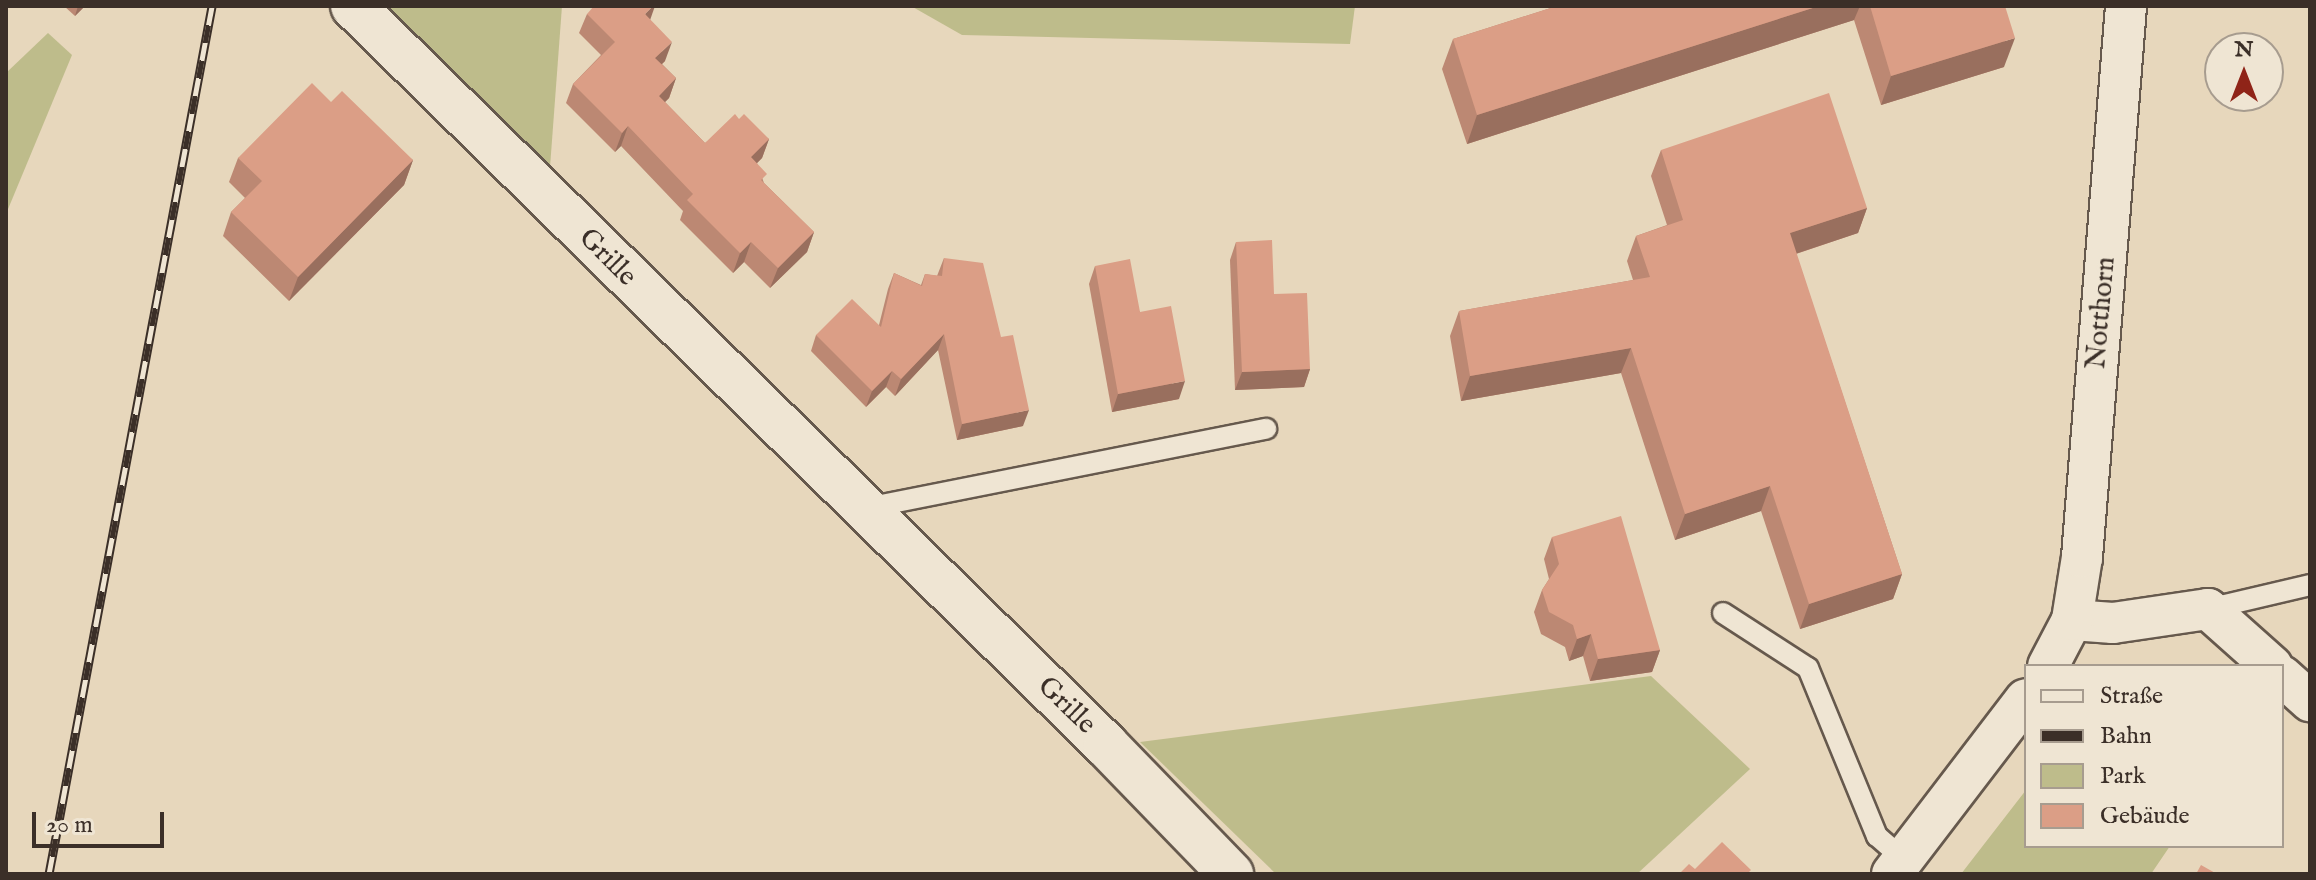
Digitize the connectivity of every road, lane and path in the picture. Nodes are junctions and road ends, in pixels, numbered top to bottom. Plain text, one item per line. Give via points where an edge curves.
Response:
1 (353, 6) edge
2 (2126, 6) edge
3 (1266, 429) dead end
4 (862, 509) junction
5 (2310, 585) edge
6 (2208, 609) junction
7 (1723, 613) dead end
8 (2072, 620) junction
9 (2049, 664) edge
10 (2270, 664) edge
11 (2284, 678) edge
12 (2310, 701) edge
13 (2024, 702) edge
14 (1897, 866) edge
15 (1231, 874) edge

1 - 4 main road, Grille
2 - 8 street, Notthorn via 2082,557
3 - 4 lane
4 - 15 main road, Grille
5 - 6 lane
6 - 8 street via 2113,623
6 - 10 street
7 - 14 lane via 1808,668 1877,836
8 - 9 street, Notthorn
11 - 12 street
13 - 14 street

